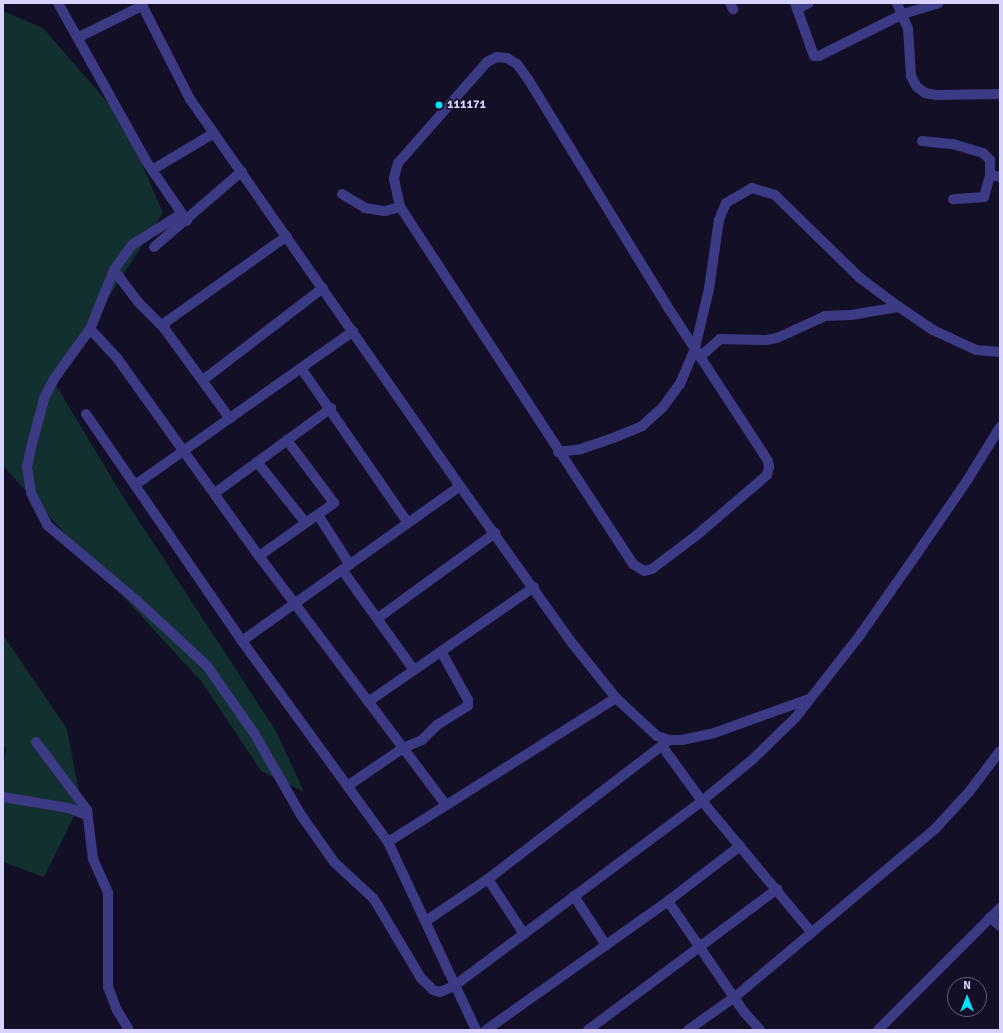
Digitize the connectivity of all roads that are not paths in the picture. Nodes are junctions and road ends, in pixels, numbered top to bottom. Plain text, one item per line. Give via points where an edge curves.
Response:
1 (58, 3) edge
2 (809, 3) edge
3 (897, 3) edge
4 (938, 3) edge
5 (141, 5) edge
6 (924, 5) edge
7 (796, 6) edge
8 (903, 14) junction
9 (79, 37) junction
10 (1000, 94) edge
11 (214, 133) junction
12 (922, 141) dead end
13 (152, 170) junction
14 (242, 172) junction
15 (990, 175) junction
16 (1000, 177) edge
17 (342, 194) dead end
18 (953, 199) dead end
19 (400, 207) junction
20 (184, 218) junction
21 (287, 236) junction
22 (154, 247) dead end
23 (114, 270) junction
24 (323, 288) junction
25 (899, 307) junction
26 (90, 328) junction
27 (164, 328) junction
28 (353, 331) junction
29 (698, 352) junction
30 (1000, 352) edge
31 (301, 368) junction
32 (203, 380) junction
33 (331, 408) junction
34 (86, 414) dead end
35 (230, 420) junction
36 (1000, 427) edge
37 (287, 440) junction
38 (185, 450) junction
39 (558, 452) junction
40 (257, 462) junction
41 (135, 485) junction
42 (460, 486) junction
43 (215, 493) junction
44 (318, 515) junction
45 (305, 522) junction
46 (408, 523) junction
47 (495, 533) junction
48 (259, 556) junction
49 (347, 568) junction
50 (534, 587) junction
51 (296, 604) junction
52 (378, 618) junction
53 (242, 641) junction
54 (442, 653) junction
55 (414, 670) junction
56 (616, 698) junction
57 (809, 699) junction
58 (368, 702) junction
59 (36, 742) dead end
60 (665, 743) junction
61 (404, 748) junction
62 (1000, 751) edge
63 (349, 785) junction
64 (3, 797) edge
65 (702, 801) junction
66 (446, 805) junction
67 (86, 815) junction
68 (388, 842) junction
69 (740, 846) junction
70 (488, 879) junction
71 (777, 889) junction
72 (574, 896) junction
73 (668, 901) junction
74 (1000, 908) edge
75 (426, 921) junction
76 (996, 921) edge
77 (811, 932) junction
78 (524, 934) junction
79 (606, 945) junction
80 (700, 946) junction
81 (454, 986) junction
82 (736, 996) junction
83 (129, 1030) edge
84 (476, 1030) edge
85 (486, 1030) edge
86 (588, 1030) edge
87 (688, 1030) edge
88 (760, 1030) edge
89 (878, 1030) edge

1 - 9 street
2 - 7 street
3 - 8 street
4 - 6 street
5 - 9 street
5 - 11 street via 190,99
6 - 8 street
7 - 8 street via 814,56 819,56
8 - 10 street via 911,43 911,76 921,90 936,95
9 - 13 street
11 - 13 street
11 - 14 street
12 - 15 street via 953,144 983,153 990,160
13 - 20 street
14 - 20 street
14 - 21 street
15 - 16 street
15 - 18 street via 984,196
17 - 19 street via 365,208 385,211
19 - 29 street via 394,178 398,163 487,62 507,58 517,64 528,79
19 - 39 street
20 - 22 street
20 - 23 street via 132,245
21 - 24 street
21 - 27 street via 166,322
23 - 26 street
23 - 27 street via 138,302
24 - 28 street
24 - 32 street
25 - 29 street via 851,315 825,316 771,339 720,339
25 - 29 street via 860,278 775,194 752,188 726,204 719,220
25 - 30 street via 934,330 976,350
26 - 38 street via 117,358
26 - 81 street via 54,379 44,399 27,468 36,507 47,525 136,600 207,666 254,733 302,815 334,862 381,909 387,925 428,987 440,992
27 - 32 street
28 - 31 street
28 - 42 street
29 - 39 street via 663,407 642,426 581,449
29 - 39 street via 768,461 769,468 767,475 721,516 652,569 644,571 633,564
31 - 33 street
31 - 35 street
32 - 35 street
33 - 37 street
33 - 46 street
34 - 41 street
35 - 38 street
36 - 57 street via 910,564 860,635
37 - 40 street
37 - 44 street via 333,500 332,506
38 - 41 street
38 - 43 street
40 - 43 street
40 - 45 street
41 - 53 street
42 - 46 street
42 - 47 street
43 - 48 street
44 - 45 street
44 - 49 street
45 - 48 street
46 - 49 street
47 - 50 street
47 - 52 street
48 - 51 street
49 - 51 street
49 - 52 street
50 - 54 street
50 - 56 street via 572,643
51 - 53 street
51 - 58 street
52 - 55 street
53 - 63 street
54 - 55 street
54 - 61 street via 468,700 468,706 437,725 422,740
55 - 58 street
56 - 60 street
56 - 66 street
57 - 60 street via 693,740
57 - 65 street via 796,717 753,759
58 - 61 street
59 - 67 street via 85,806
60 - 65 street
60 - 70 street
61 - 63 street
61 - 66 street
62 - 77 street via 969,792 935,829 833,917
63 - 68 street
64 - 67 street via 68,808
65 - 69 street
65 - 72 street
66 - 68 street
67 - 83 street via 93,859 108,893 108,987 117,1010
68 - 75 street
69 - 71 street
69 - 73 street
70 - 75 street
70 - 78 street
71 - 77 street
71 - 80 street
72 - 78 street
72 - 79 street
73 - 79 street
73 - 80 street
74 - 76 street
75 - 81 street
76 - 89 street
77 - 82 street
78 - 81 street
79 - 85 street
80 - 82 street
80 - 86 street
81 - 84 street
82 - 87 street
82 - 88 street via 744,1012

